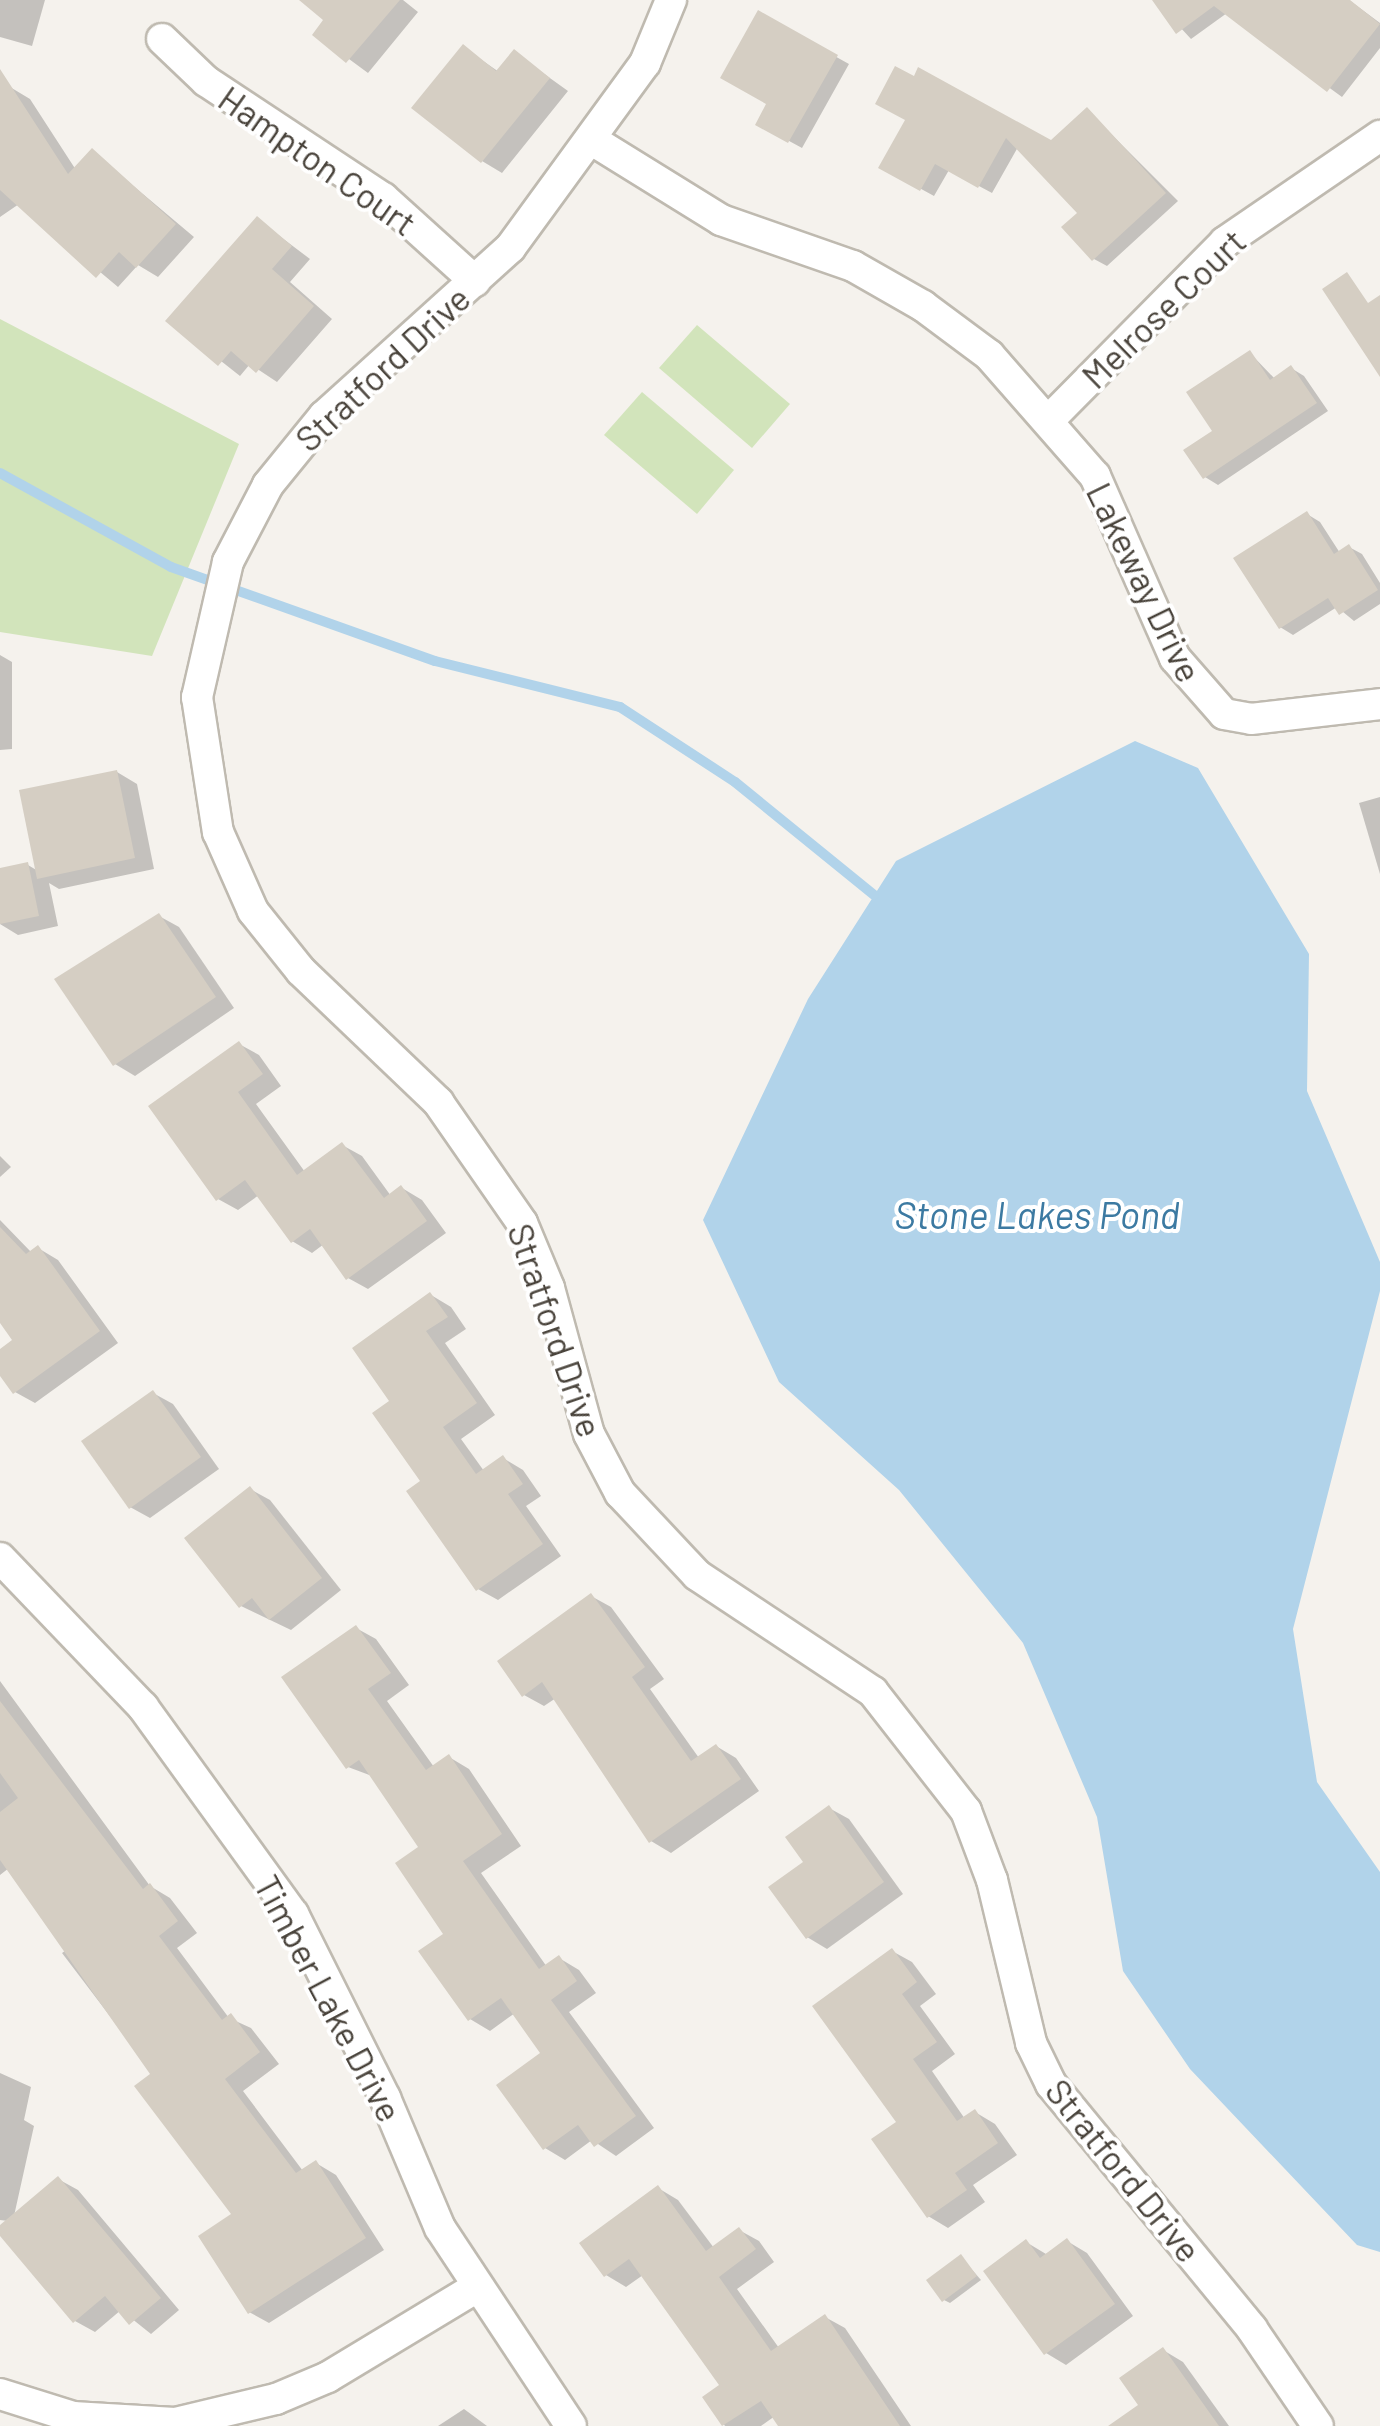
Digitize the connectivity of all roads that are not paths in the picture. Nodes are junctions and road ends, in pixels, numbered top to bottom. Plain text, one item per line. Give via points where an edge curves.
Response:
1 (670, 0) edge
2 (162, 38) dead end
3 (1380, 136) edge
4 (592, 140) junction
5 (475, 281) junction
6 (1050, 419) junction
7 (1380, 704) edge
8 (0, 1558) edge
9 (474, 2289) junction
10 (0, 2394) edge
11 (571, 2426) edge
12 (1318, 2426) edge

1 - 4 street, Stratford Drive via 644,62
2 - 5 street, Hampton Court via 206,81 382,198
3 - 6 street, Melrose Court via 1225,242
4 - 5 street, Stratford Drive via 510,248
4 - 6 street, Lakeway Drive via 721,220 853,266 923,306 989,355
5 - 12 street, Stratford Drive via 324,416 277,469 228,562 197,697 218,832 253,911 301,972 438,1102 522,1223 549,1288 589,1434 620,1493 697,1575 873,1692 966,1810 992,1880 1031,2044 1051,2084 1252,2329
6 - 7 street, Lakeway Drive via 1095,476 1175,658 1201,695 1224,714 1251,719
8 - 9 street, Timber Lake Drive via 142,1708 293,1914
9 - 10 street via 328,2377 276,2399 175,2423 73,2417
9 - 11 street, Timber Lake Drive

